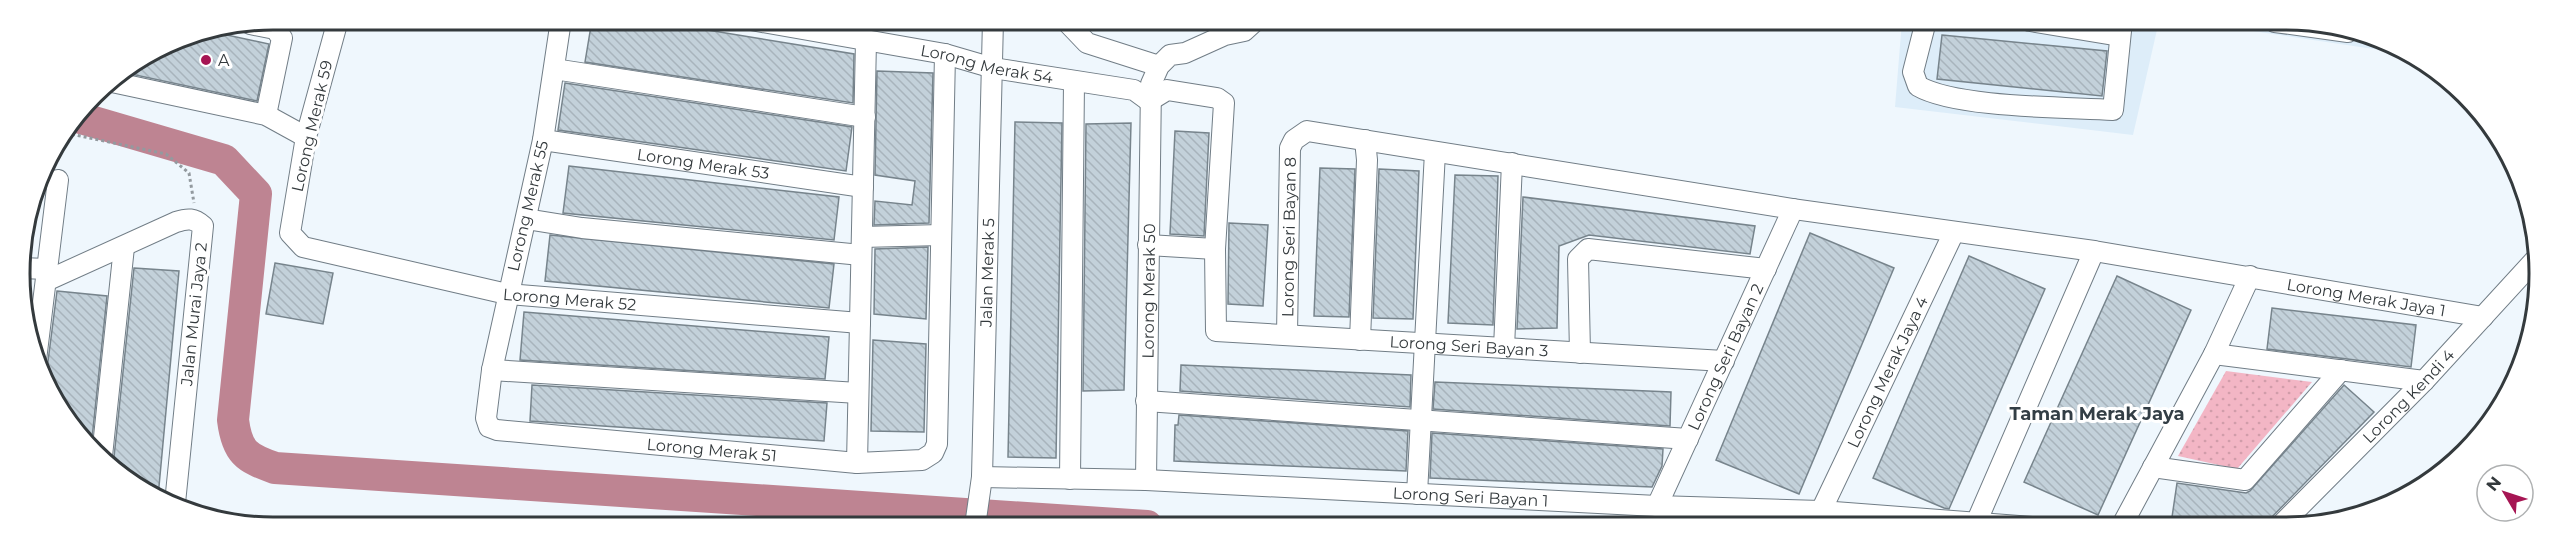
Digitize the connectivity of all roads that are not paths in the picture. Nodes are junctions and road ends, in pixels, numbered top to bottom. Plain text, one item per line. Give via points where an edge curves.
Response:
1 (276, 30) edge
2 (335, 30) edge
3 (560, 30) edge
4 (808, 30) edge
5 (993, 30) edge
6 (1075, 30) edge
7 (1245, 30) edge
8 (1924, 30) edge
9 (2121, 30) edge
10 (866, 40) junction
11 (945, 54) junction
12 (1159, 66) junction
13 (993, 68) junction
14 (554, 69) junction
15 (1074, 82) junction
16 (120, 84) edge
17 (1149, 101) junction
18 (266, 115) junction
19 (865, 117) junction
20 (306, 137) junction
21 (543, 140) junction
22 (1294, 140) joint
23 (1365, 140) junction
24 (1435, 152) junction
25 (1512, 163) junction
26 (58, 180) dead end
27 (863, 187) junction
28 (1793, 209) junction
29 (526, 219) junction
30 (1954, 232) junction
31 (290, 233) joint
32 (941, 235) junction
33 (1148, 245) junction
34 (862, 246) junction
35 (124, 247) junction
36 (1215, 249) junction
37 (2094, 251) junction
38 (2529, 267) edge
39 (1766, 269) junction
40 (30, 273) edge
41 (2250, 276) junction
42 (46, 281) junction
43 (31, 294) edge
44 (507, 294) junction
45 (2482, 318) junction
46 (860, 323) junction
47 (1287, 335) junction
48 (39, 339) edge
49 (1360, 340) junction
50 (1425, 344) junction
51 (1504, 348) junction
52 (1580, 353) junction
53 (2214, 354) junction
54 (1724, 361) junction
55 (492, 370) junction
56 (2340, 370) junction
57 (2424, 381) junction
58 (858, 393) junction
59 (1146, 401) junction
60 (1421, 421) junction
61 (489, 427) joint
62 (1688, 439) junction
63 (103, 448) edge
64 (857, 463) junction
65 (2153, 467) junction
66 (1070, 479) junction
67 (1146, 480) junction
68 (980, 485) junction
69 (1417, 494) junction
70 (176, 496) edge
71 (1657, 506) junction
72 (1821, 511) junction
73 (976, 517) edge
74 (1898, 517) edge
75 (1979, 517) edge
76 (2126, 517) edge
77 (2289, 517) edge

1 - 18 street via 281,34
2 - 20 street, Lorong Merak 59
3 - 14 street, Lorong Merak 55
4 - 10 street, Lorong Merak 54
5 - 13 street, Jalan Merak 5
6 - 12 street via 1087,42
7 - 12 street via 1170,55
8 - 9 street via 1913,72 1918,86 1930,93 1987,102 2113,110
10 - 11 street, Lorong Merak 54
10 - 19 street
11 - 13 street, Lorong Merak 54
11 - 32 street
12 - 17 street, Lorong Merak 50
13 - 15 street, Lorong Merak 54
13 - 68 street, Jalan Merak 5
14 - 19 street
14 - 21 street, Lorong Merak 55
15 - 17 street, Lorong Merak 54 via 1134,90
15 - 66 street
16 - 18 street
17 - 33 street, Lorong Merak 50
17 - 36 street via 1167,90 1217,98 1224,103
18 - 20 street
19 - 27 street
20 - 31 street, Lorong Merak 59
21 - 27 street, Lorong Merak 53
21 - 29 street, Lorong Merak 55
22 - 23 street, Lorong Merak Jaya 1 via 1307,131
22 - 47 street, Lorong Seri Bayan 8 via 1290,148
23 - 24 street, Lorong Merak Jaya 1
23 - 49 street
24 - 25 street, Lorong Merak Jaya 1
24 - 50 street
25 - 28 street, Lorong Merak Jaya 1
25 - 51 street
26 - 42 street
27 - 34 street
28 - 30 street, Lorong Merak Jaya 1
28 - 39 street, Lorong Seri Bayan 2
29 - 34 street via 582,228
29 - 44 street, Lorong Merak 55
30 - 37 street, Lorong Merak Jaya 1
30 - 72 street, Lorong Merak Jaya 4
31 - 44 street, Lorong Merak 52 via 303,247
32 - 34 street
32 - 64 street, Lorong Merak 51 via 937,444 933,453 922,460
33 - 36 street
33 - 59 street, Lorong Merak 50
34 - 46 street
35 - 42 street, Jalan Murai Jaya 2
35 - 63 street
35 - 70 street, Jalan Murai Jaya 2 via 186,218 203,226
36 - 47 street, Lorong Seri Bayan 3 via 1216,331
37 - 41 street, Lorong Merak Jaya 1
37 - 75 street
38 - 45 street, Lorong Kendi 4
39 - 52 street via 1588,249 1578,259
39 - 54 street, Lorong Seri Bayan 2
40 - 42 street
41 - 45 street, Lorong Merak Jaya 1
41 - 53 street
42 - 43 street, Jalan Murai Jaya 2
42 - 48 street
44 - 46 street, Lorong Merak 52
44 - 55 street, Lorong Merak 55
45 - 57 street, Lorong Kendi 4
46 - 58 street
47 - 49 street, Lorong Seri Bayan 3
49 - 50 street, Lorong Seri Bayan 3
50 - 51 street, Lorong Seri Bayan 3
50 - 60 street
51 - 52 street, Lorong Seri Bayan 3
52 - 54 street, Lorong Seri Bayan 3
53 - 56 street
53 - 65 street
54 - 62 street, Lorong Seri Bayan 2
55 - 58 street
55 - 61 street, Lorong Merak 55 via 486,417
56 - 57 street
56 - 65 street via 2244,480
57 - 77 street, Lorong Kendi 4
58 - 64 street
59 - 60 street
59 - 67 street, Lorong Merak 50
60 - 62 street
60 - 69 street
61 - 64 street, Lorong Merak 51
62 - 71 street, Lorong Seri Bayan 2
65 - 76 street
66 - 67 street, Lorong Seri Bayan 1
66 - 68 street, Lorong Seri Bayan 1
67 - 69 street, Lorong Seri Bayan 1
68 - 73 street, Jalan Merak 5
69 - 71 street, Lorong Seri Bayan 1
71 - 72 street, Lorong Seri Bayan 1
72 - 74 street, Lorong Seri Bayan 1

